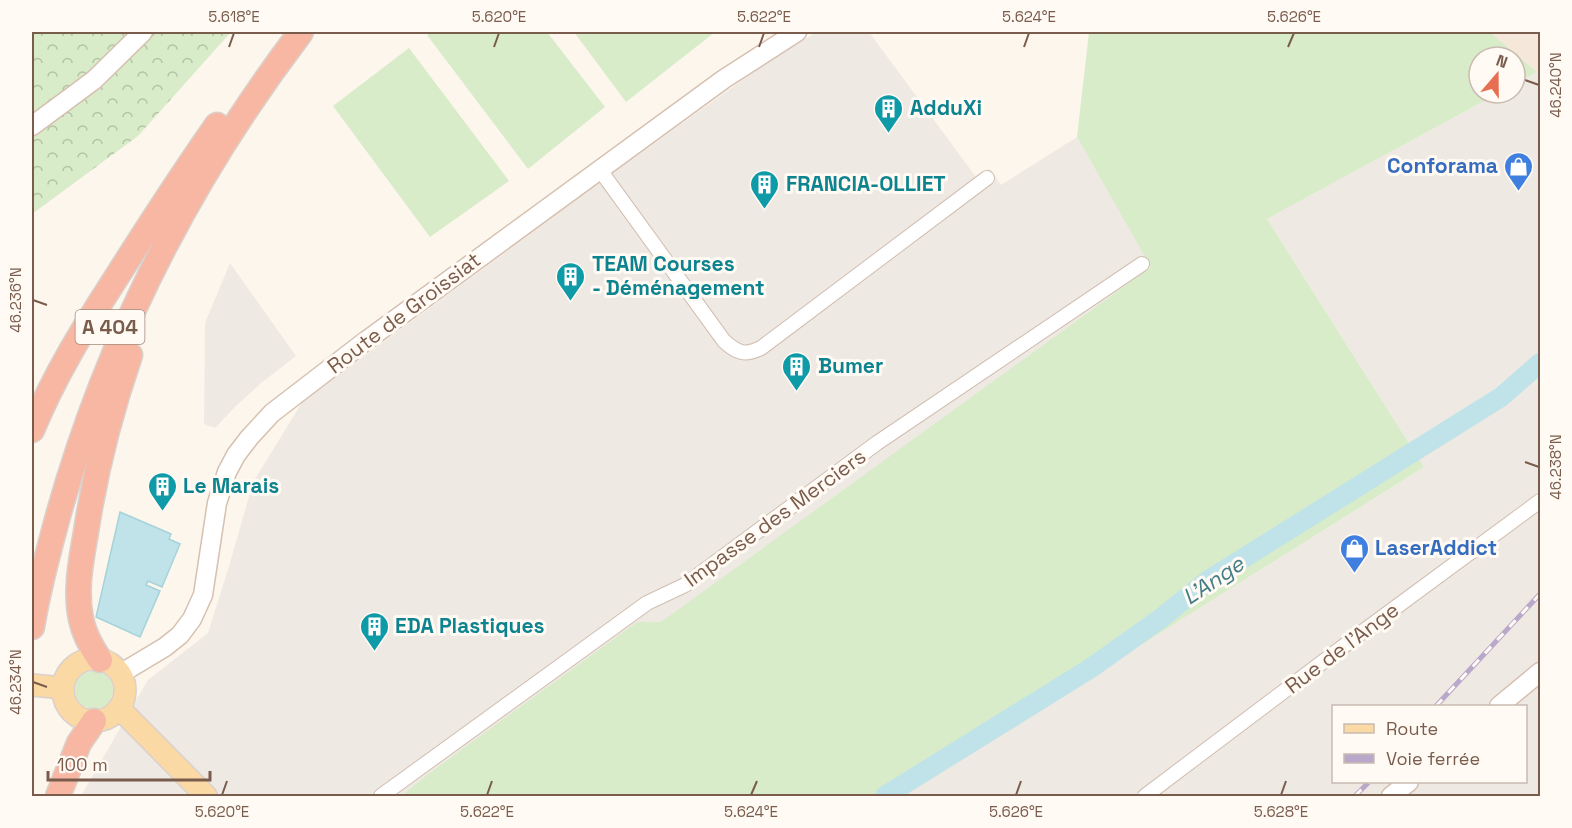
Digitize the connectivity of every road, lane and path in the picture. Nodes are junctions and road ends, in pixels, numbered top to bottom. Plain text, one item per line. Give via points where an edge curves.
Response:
1 (143, 32) edge
2 (283, 32) edge
3 (301, 32) edge
4 (797, 32) edge
5 (226, 112) junction
6 (32, 126) edge
7 (600, 170) junction
8 (987, 178) dead end
9 (170, 236) junction
10 (1142, 264) dead end
11 (32, 430) edge
12 (1540, 501) edge
13 (32, 559) edge
14 (32, 627) edge
15 (100, 660) junction
16 (1540, 672) edge
17 (120, 674) junction
18 (32, 685) edge
19 (63, 688) junction
20 (1500, 705) edge
21 (119, 708) junction
22 (94, 721) junction
23 (1408, 783) edge
24 (58, 796) edge
25 (206, 796) edge
26 (381, 796) edge
27 (1145, 796) edge
28 (1391, 796) edge

1 - 6 main road via 94,80
2 - 5 highway, A 404
3 - 9 highway, A 404 via 236,123
4 - 7 main road, Route de Groissiat via 724,79
5 - 11 highway via 100,302
5 - 13 highway, A 404 via 172,202 112,321 67,438
7 - 8 street via 724,341 742,352 761,348
7 - 17 main road, Route de Groissiat via 299,391 260,425 236,455 220,489 203,595 192,619 165,646
9 - 14 highway, A 404 via 131,315 86,428 52,537
9 - 15 highway via 112,410 89,511 79,606 87,637
10 - 26 street, Impasse des Merciers via 878,443 685,585 647,603
12 - 27 street, Rue de l'Ange
15 - 17 main road
15 - 19 main road via 76,665 65,678
16 - 20 main road
17 - 21 main road via 125,689
18 - 19 main road
19 - 22 main road via 73,713
21 - 22 main road
21 - 25 main road
22 - 24 highway via 79,743
23 - 28 main road

